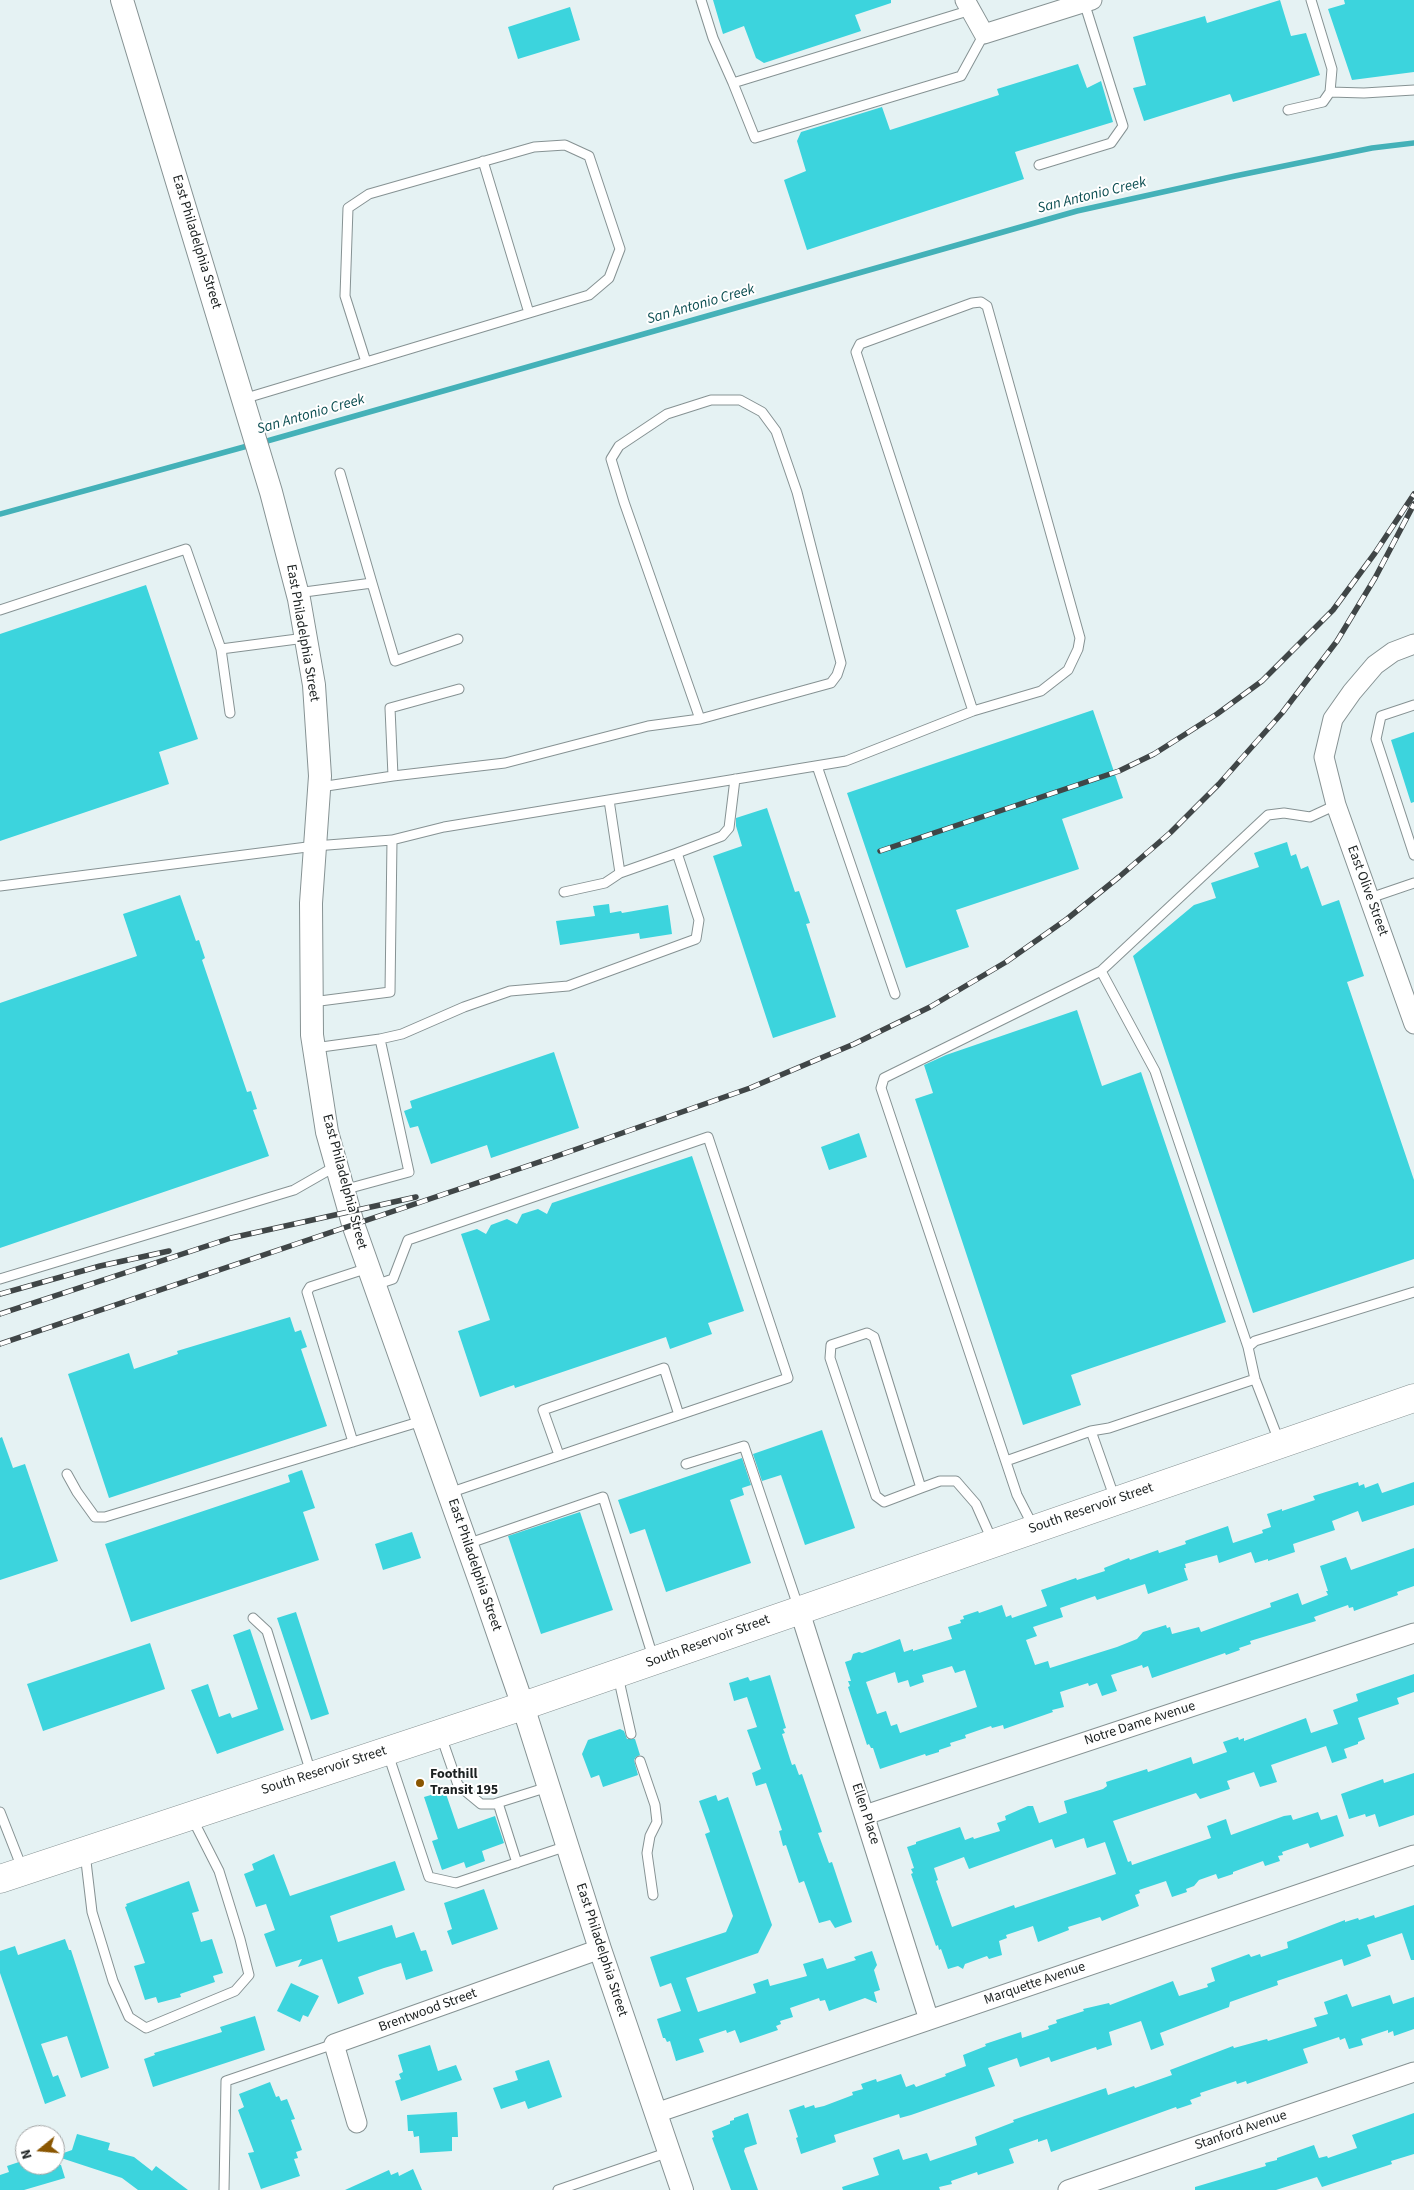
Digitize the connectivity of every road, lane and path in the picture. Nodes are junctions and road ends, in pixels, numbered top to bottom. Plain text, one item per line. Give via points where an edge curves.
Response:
1 (122, 0) edge
2 (701, 0) edge
3 (1311, 0) edge
4 (1088, 1) edge
5 (968, 5) edge
6 (984, 34) junction
7 (733, 83) junction
8 (1414, 90) edge
9 (1330, 92) junction
10 (1288, 110) dead end
11 (483, 161) junction
12 (1039, 165) dead end
13 (529, 313) junction
14 (366, 362) junction
15 (243, 399) junction
16 (340, 473) dead end
17 (372, 583) junction
18 (297, 593) junction
19 (0, 610) edge
20 (306, 638) junction
21 (458, 640) dead end
22 (1414, 644) edge
23 (221, 649) junction
24 (459, 689) dead end
25 (1414, 705) edge
26 (973, 711) junction
27 (230, 713) dead end
28 (700, 719) junction
29 (817, 766) junction
30 (393, 776) junction
31 (735, 779) junction
32 (320, 788) junction
33 (609, 800) junction
34 (1336, 805) junction
35 (392, 840) junction
36 (315, 846) junction
37 (677, 853) junction
38 (1414, 855) edge
39 (620, 873) junction
40 (1414, 883) edge
41 (0, 886) edge
42 (564, 892) dead end
43 (1370, 898) junction
44 (1101, 971) junction
45 (895, 994) dead end
46 (311, 1002) junction
47 (1414, 1024) edge
48 (380, 1039) junction
49 (314, 1048) junction
50 (336, 1166) junction
51 (343, 1190) junction
52 (371, 1277) junction
53 (0, 1280) edge
54 (1414, 1292) edge
55 (1248, 1347) junction
56 (1255, 1379) junction
57 (1414, 1398) edge
58 (679, 1415) junction
59 (423, 1421) junction
60 (1091, 1431) junction
61 (353, 1442) junction
62 (1280, 1444) junction
63 (559, 1455) junction
64 (1006, 1461) junction
65 (686, 1464) dead end
66 (66, 1474) dead end
67 (921, 1488) junction
68 (448, 1493) junction
69 (1116, 1500) junction
70 (1034, 1528) junction
71 (993, 1542) junction
72 (467, 1545) junction
73 (799, 1609) junction
74 (253, 1618) dead end
75 (1414, 1633) edge
76 (654, 1661) junction
77 (617, 1674) junction
78 (523, 1706) junction
79 (440, 1733) junction
80 (631, 1734) dead end
81 (387, 1751) junction
82 (640, 1761) dead end
83 (312, 1776) junction
84 (548, 1787) junction
85 (498, 1803) junction
86 (0, 1812) edge
87 (866, 1815) junction
88 (191, 1816) junction
89 (568, 1846) junction
90 (85, 1850) junction
91 (1414, 1856) edge
92 (517, 1863) junction
93 (12, 1875) edge
94 (654, 1895) dead end
95 (600, 1950) junction
96 (929, 2020) junction
97 (334, 2044) junction
98 (1414, 2072) edge
99 (656, 2113) junction
100 (358, 2123) dead end
101 (669, 2152) junction
102 (224, 2190) edge
103 (558, 2190) edge
104 (682, 2190) edge
105 (1068, 2190) edge

1 - 15 street, East Philadelphia Street
2 - 7 lane
3 - 9 lane via 1332,69
4 - 6 street
4 - 12 lane via 1123,126 1111,143
5 - 6 street
5 - 7 lane
6 - 7 lane via 961,76 755,138
8 - 9 lane
9 - 10 lane via 1323,102
11 - 13 lane
11 - 13 lane via 534,146 565,145 589,156 620,249 609,278 589,295
11 - 14 lane via 369,194 348,208 345,296
13 - 14 lane
14 - 15 lane
15 - 18 street, East Philadelphia Street
16 - 17 lane
17 - 18 lane
17 - 21 lane via 395,661
18 - 20 street, East Philadelphia Street
19 - 23 lane via 186,549
20 - 23 lane
20 - 32 street, East Philadelphia Street via 314,685
22 - 34 street, East Olive Street via 1393,652 1375,665 1333,720 1324,758
23 - 27 lane
24 - 30 lane via 390,708
25 - 38 lane via 1381,716 1376,739
26 - 26 lane via 856,352 860,344 981,302 987,306 1080,638 1068,670 1041,691
26 - 29 lane via 846,761
28 - 28 lane via 831,682 841,663 796,492 776,430 762,412 740,400 711,400 667,414 619,446 611,459
28 - 30 lane via 648,726 505,763
29 - 31 lane
29 - 45 lane
30 - 32 lane
31 - 33 lane
31 - 37 lane via 730,828 722,836
32 - 36 street, East Philadelphia Street
33 - 35 lane via 444,827
33 - 39 lane
34 - 43 street, East Olive Street
34 - 44 lane via 1310,817 1284,813 1268,815
35 - 36 lane
35 - 46 lane via 390,992
36 - 41 lane
36 - 46 street, East Philadelphia Street via 311,903
37 - 39 lane
37 - 48 lane via 699,920 696,940 568,986 510,991 402,1034
39 - 42 lane via 605,884
40 - 43 lane
43 - 47 street, East Olive Street
44 - 55 lane via 1155,1071
44 - 64 lane via 884,1078 881,1088
46 - 49 street, East Philadelphia Street
48 - 49 lane
48 - 51 lane via 409,1172
49 - 50 street, East Philadelphia Street via 327,1132
50 - 51 street, East Philadelphia Street
50 - 53 lane via 294,1190
51 - 52 street, East Philadelphia Street
52 - 58 lane via 393,1278 408,1240 708,1137 788,1378
52 - 59 street, East Philadelphia Street
52 - 61 lane via 310,1286 307,1292
54 - 55 lane via 1255,1341
55 - 56 lane
56 - 60 lane via 1109,1428
56 - 62 lane
57 - 62 main road, South Reservoir Street
58 - 63 lane
58 - 63 lane via 664,1368 543,1410
59 - 61 lane
59 - 68 street, East Philadelphia Street
60 - 64 lane
60 - 69 lane
61 - 66 lane via 105,1517 95,1517
62 - 69 main road, South Reservoir Street
63 - 68 lane
64 - 70 lane
65 - 73 lane via 744,1446
67 - 67 lane via 884,1502 876,1496 830,1358 831,1345 867,1333 874,1337
67 - 71 lane via 940,1481 956,1481 976,1504
68 - 72 street, East Philadelphia Street
69 - 70 main road, South Reservoir Street
70 - 71 main road, South Reservoir Street
71 - 73 main road, South Reservoir Street
72 - 76 lane via 603,1497
72 - 78 street, East Philadelphia Street
73 - 76 main road, South Reservoir Street
73 - 87 street, Ellen Place
74 - 83 lane via 267,1631
75 - 87 street, Notre Dame Avenue
76 - 77 main road, South Reservoir Street
77 - 78 main road, South Reservoir Street
77 - 80 lane
78 - 79 main road, South Reservoir Street
78 - 84 street, East Philadelphia Street
79 - 81 main road, South Reservoir Street
79 - 85 lane via 458,1784 481,1804
81 - 83 main road, South Reservoir Street
81 - 92 lane via 430,1877 456,1883
82 - 94 lane via 655,1805 657,1822 647,1853
83 - 88 main road, South Reservoir Street
84 - 85 lane
84 - 89 street, East Philadelphia Street
85 - 92 lane
86 - 93 lane
87 - 96 street, Ellen Place
88 - 90 main road, South Reservoir Street
88 - 90 lane via 219,1871 249,1975 235,1991 146,2028 129,2018 113,1981 92,1912
89 - 92 lane
89 - 95 street, East Philadelphia Street
90 - 93 main road, South Reservoir Street
91 - 96 street, Marquette Avenue
95 - 97 street, Brentwood Street
95 - 99 street, East Philadelphia Street
96 - 99 street, Marquette Avenue
97 - 100 street
97 - 102 lane via 226,2081
98 - 105 street, Stanford Avenue
99 - 101 street, East Philadelphia Street
101 - 103 lane
101 - 104 street, East Philadelphia Street

